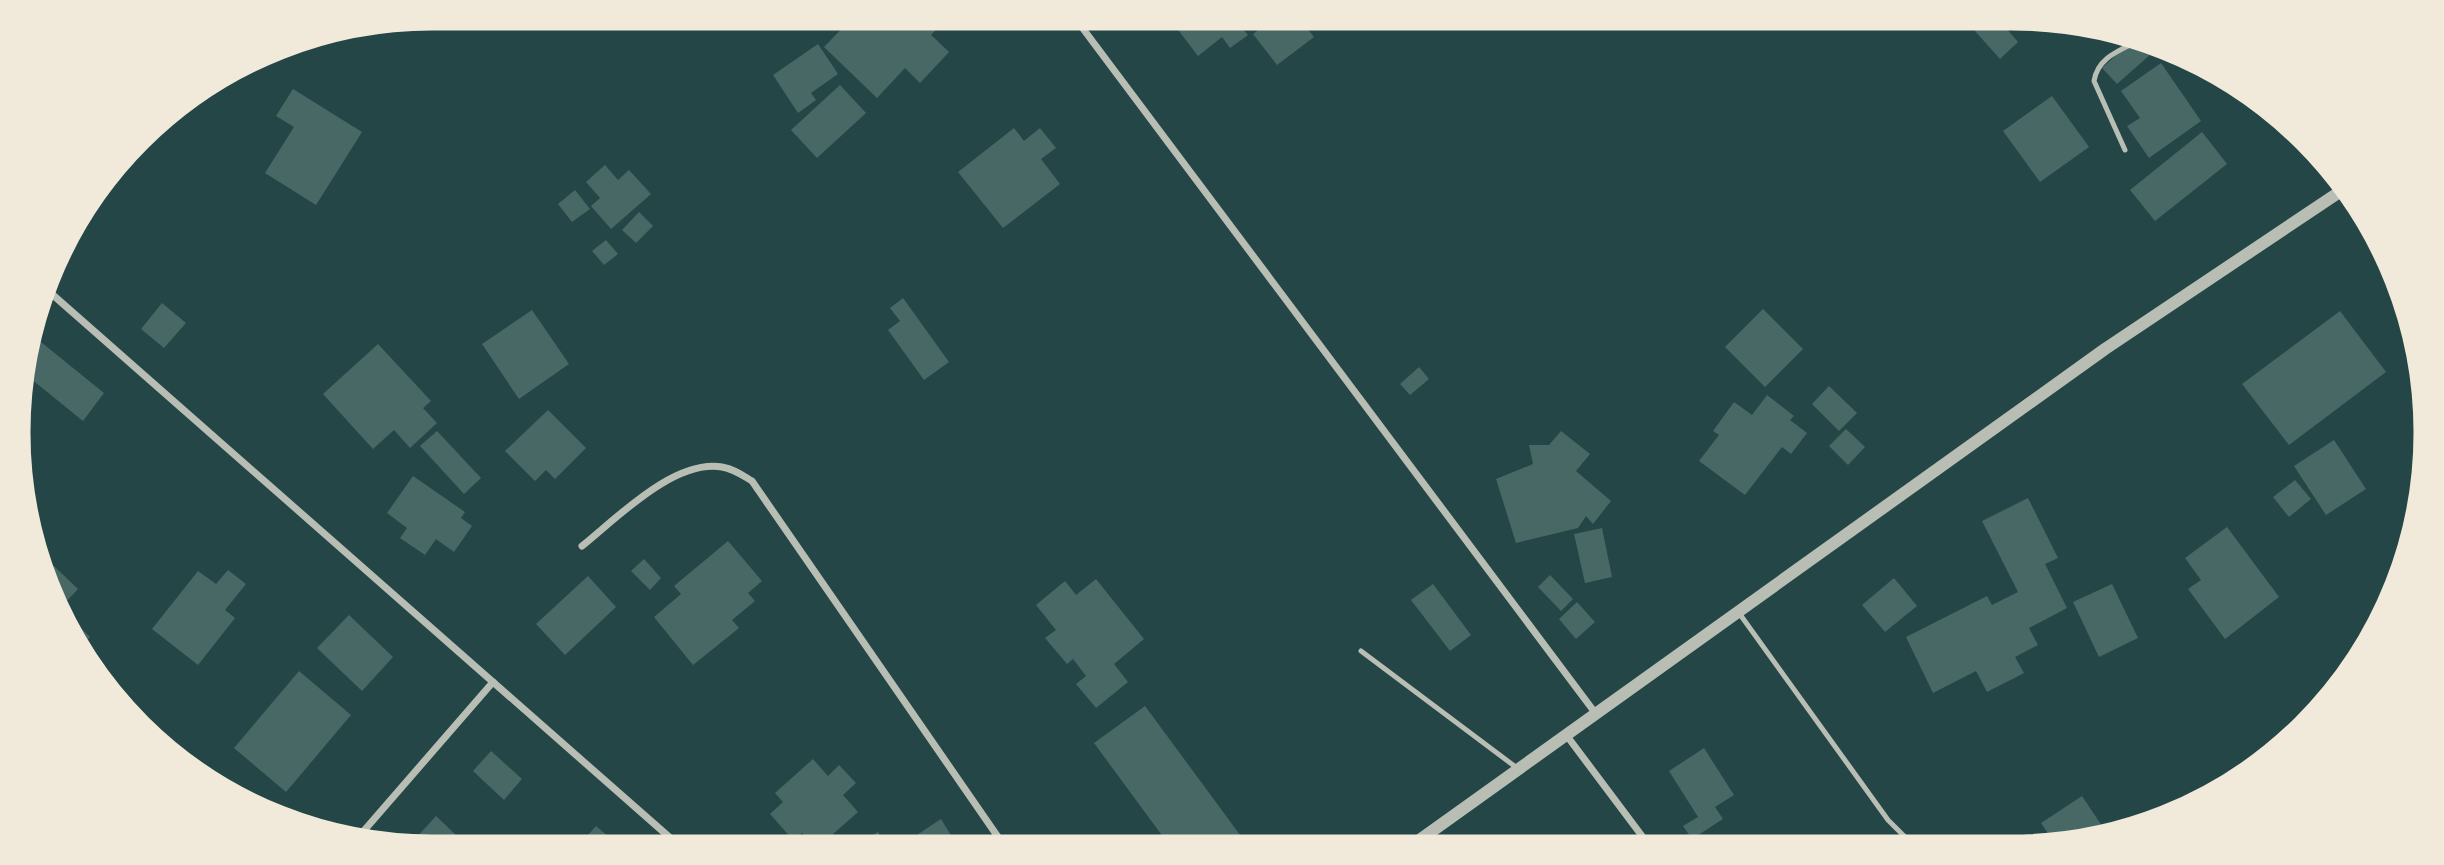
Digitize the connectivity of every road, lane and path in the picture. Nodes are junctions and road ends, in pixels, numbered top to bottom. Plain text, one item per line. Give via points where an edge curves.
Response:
1 (1081, 26) edge
2 (2132, 45) edge
3 (2125, 150) dead end
4 (2339, 192) edge
5 (51, 293) edge
6 (582, 546) dead end
7 (1739, 613) junction
8 (1361, 651) dead end
9 (492, 682) junction
10 (1597, 714) junction
11 (1567, 736) junction
12 (1519, 770) junction
13 (362, 832) edge
14 (671, 839) edge
15 (999, 839) edge
16 (1421, 839) edge
17 (1644, 839) edge
18 (1907, 839) edge

1 - 10 street
2 - 3 lane via 2104,60 2094,81
4 - 7 street via 2105,349
5 - 9 street
6 - 15 street via 679,475 720,467 752,481
7 - 10 street
7 - 18 lane via 1888,820
8 - 12 lane
9 - 13 street
9 - 14 street
10 - 11 street
11 - 12 street
11 - 17 street
12 - 16 street

